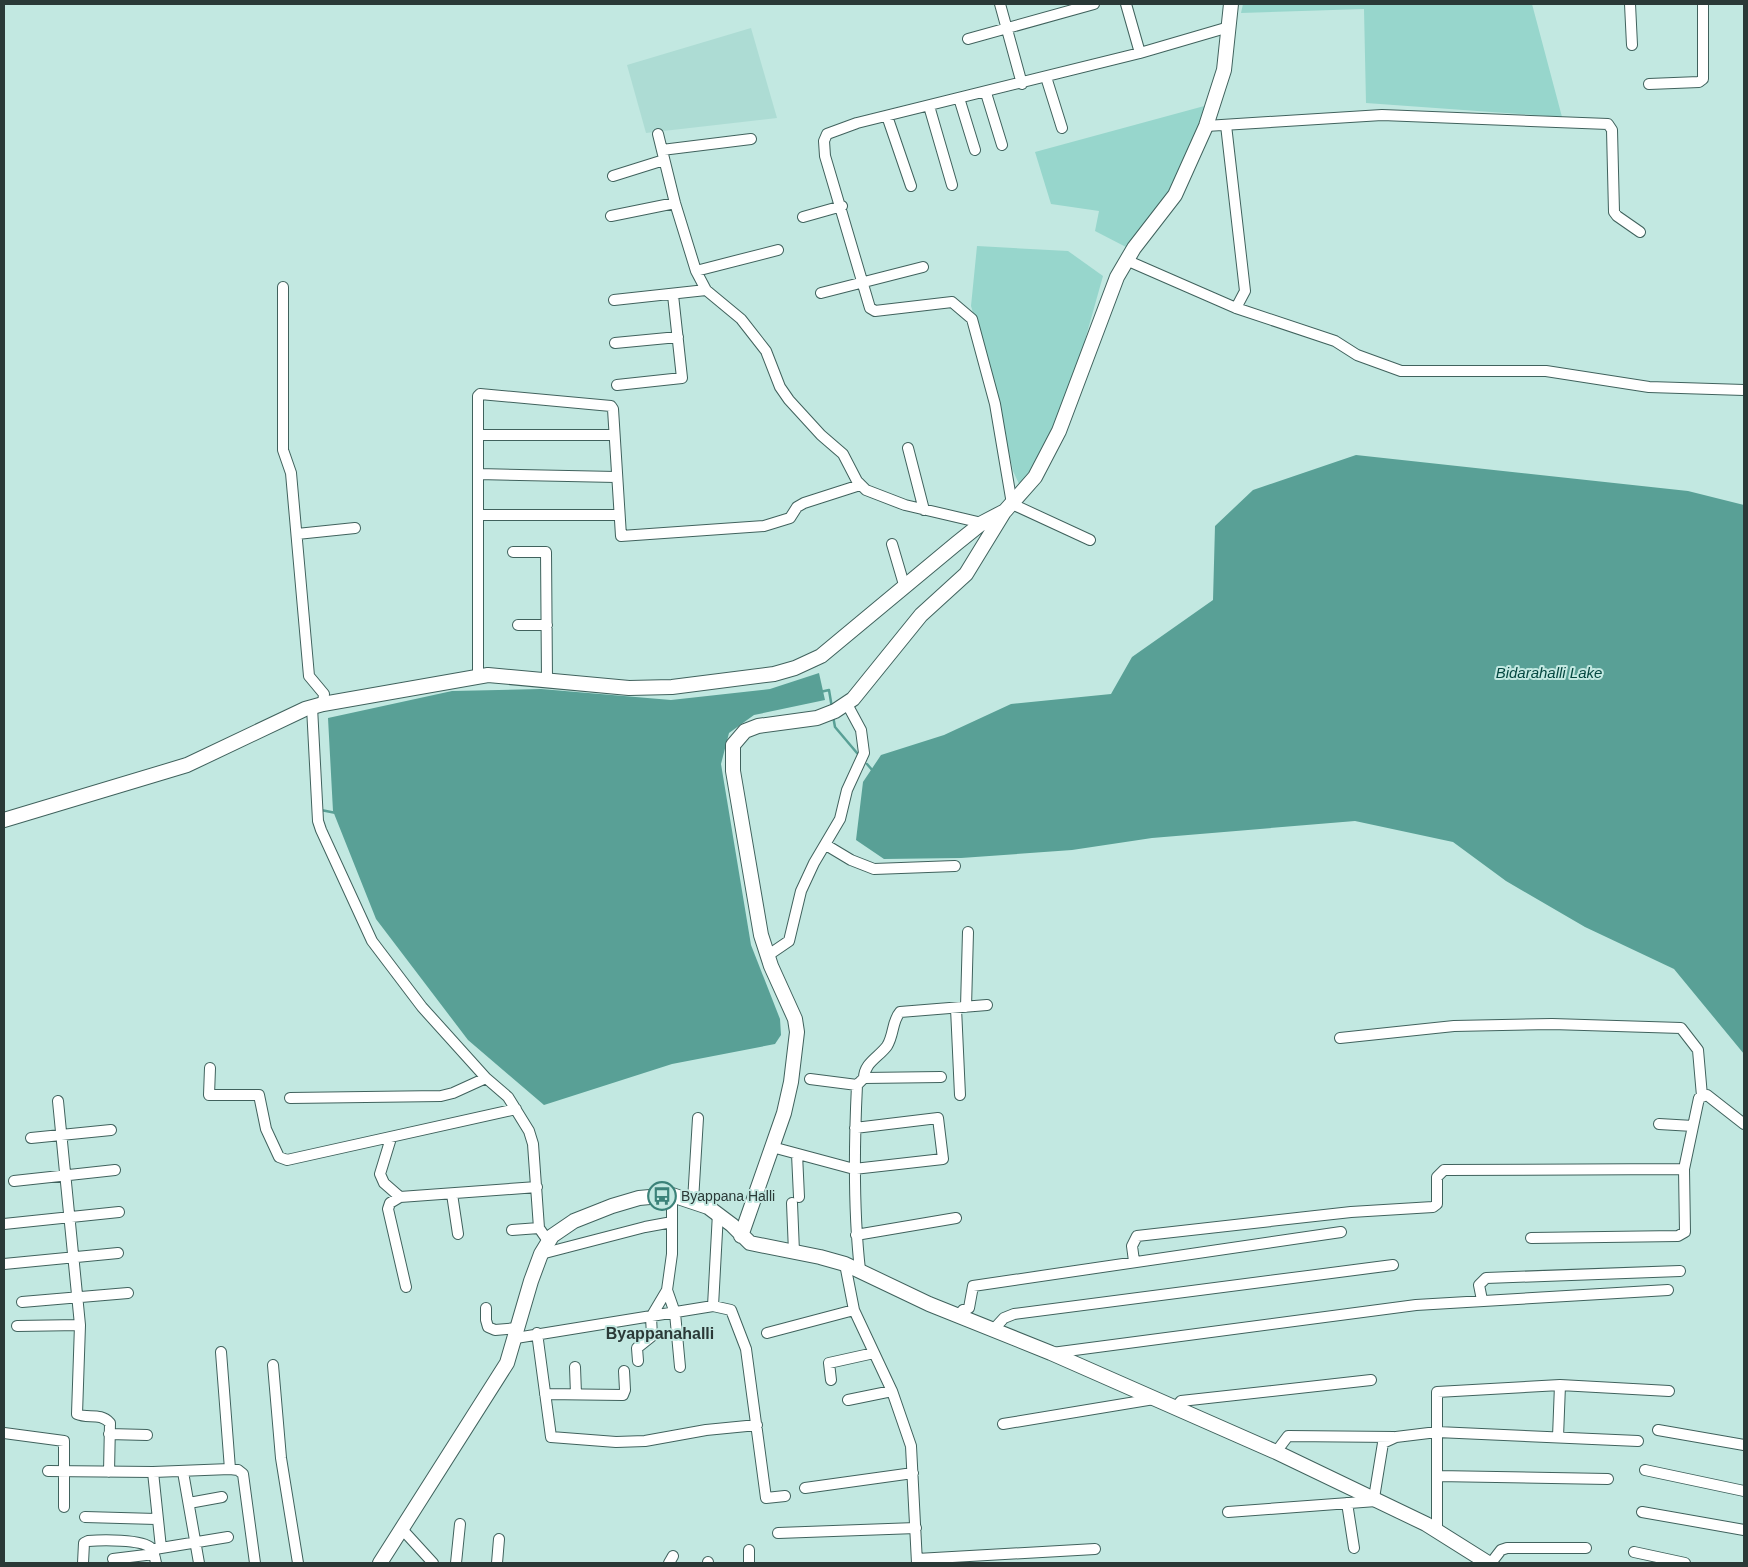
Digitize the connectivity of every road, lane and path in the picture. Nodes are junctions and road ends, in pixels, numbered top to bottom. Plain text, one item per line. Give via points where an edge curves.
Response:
1 (1000, 4) edge
2 (1094, 4) edge
3 (1126, 4) edge
4 (1230, 4) edge
5 (1630, 4) edge
6 (1703, 4) edge
7 (1229, 27) junction
8 (1007, 28) junction
9 (968, 38) dead end
10 (1632, 45) dead end
11 (1140, 53) junction
12 (1046, 78) junction
13 (1022, 84) junction
14 (1649, 84) dead end
15 (986, 93) junction
16 (959, 98) junction
17 (929, 106) junction
18 (888, 116) junction
19 (1226, 125) junction
20 (1206, 126) junction
21 (1062, 128) dead end
22 (658, 134) dead end
23 (751, 139) dead end
24 (1002, 146) dead end
25 (975, 150) dead end
26 (663, 155) junction
27 (613, 176) dead end
28 (952, 185) dead end
29 (911, 186) dead end
30 (675, 203) junction
31 (842, 206) junction
32 (611, 216) dead end
33 (803, 217) dead end
34 (1640, 232) dead end
35 (778, 250) dead end
36 (1126, 260) junction
37 (923, 267) dead end
38 (696, 271) junction
39 (862, 283) junction
40 (283, 288) dead end
41 (706, 290) junction
42 (821, 293) dead end
43 (673, 295) junction
44 (614, 300) dead end
45 (1236, 308) junction
46 (678, 337) junction
47 (614, 343) dead end
48 (617, 385) dead end
49 (1744, 390) edge
50 (479, 435) junction
51 (614, 435) junction
52 (908, 448) dead end
53 (478, 474) junction
54 (616, 477) junction
55 (860, 485) junction
56 (1009, 508) junction
57 (924, 510) junction
58 (478, 515) junction
59 (618, 515) junction
60 (982, 523) junction
61 (355, 528) dead end
62 (297, 534) junction
63 (1090, 540) dead end
64 (892, 544) dead end
65 (514, 552) dead end
66 (905, 588) junction
67 (547, 625) junction
68 (518, 626) dead end
69 (478, 676) junction
70 (548, 679) junction
71 (318, 705) junction
72 (841, 708) junction
73 (4, 820) edge
74 (826, 845) junction
75 (955, 866) dead end
76 (968, 932) dead end
77 (767, 956) junction
78 (987, 1006) dead end
79 (961, 1008) junction
80 (1340, 1038) dead end
81 (210, 1068) dead end
82 (486, 1078) junction
83 (942, 1078) dead end
84 (810, 1079) dead end
85 (861, 1082) junction
86 (960, 1095) dead end
87 (1702, 1096) junction
88 (290, 1098) dead end
89 (58, 1101) dead end
90 (516, 1109) junction
91 (698, 1118) dead end
92 (1658, 1124) dead end
93 (1744, 1124) edge
94 (1693, 1126) junction
95 (855, 1128) junction
96 (111, 1130) dead end
97 (61, 1135) junction
98 (31, 1138) dead end
99 (391, 1138) junction
100 (772, 1147) junction
101 (797, 1154) junction
102 (854, 1169) junction
103 (1684, 1169) junction
104 (114, 1170) dead end
105 (65, 1175) junction
106 (14, 1181) dead end
107 (537, 1186) junction
108 (452, 1194) junction
109 (672, 1195) junction
110 (400, 1197) junction
111 (693, 1201) junction
112 (119, 1212) dead end
113 (718, 1213) junction
114 (70, 1218) junction
115 (956, 1218) dead end
116 (672, 1222) junction
117 (4, 1224) edge
118 (539, 1228) junction
119 (512, 1230) dead end
120 (1340, 1232) dead end
121 (458, 1234) dead end
122 (856, 1235) junction
123 (741, 1236) junction
124 (1531, 1238) dead end
125 (548, 1241) junction
126 (794, 1252) junction
127 (118, 1253) dead end
128 (541, 1254) junction
129 (74, 1258) junction
130 (1134, 1261) junction
131 (4, 1264) edge
132 (845, 1264) junction
133 (1394, 1265) dead end
134 (860, 1270) junction
135 (1680, 1271) dead end
136 (406, 1288) dead end
137 (667, 1290) junction
138 (1668, 1290) dead end
139 (128, 1293) dead end
140 (77, 1298) junction
141 (1482, 1300) junction
142 (22, 1302) dead end
143 (713, 1306) junction
144 (486, 1308) dead end
145 (854, 1310) junction
146 (675, 1313) junction
147 (651, 1317) junction
148 (958, 1317) junction
149 (80, 1325) junction
150 (17, 1326) dead end
151 (993, 1330) junction
152 (517, 1333) junction
153 (537, 1333) junction
154 (767, 1333) dead end
155 (220, 1352) dead end
156 (874, 1353) junction
157 (1051, 1353) junction
158 (638, 1361) dead end
159 (273, 1365) dead end
160 (575, 1367) dead end
161 (680, 1367) dead end
162 (624, 1371) dead end
163 (831, 1380) dead end
164 (1371, 1380) dead end
165 (1560, 1385) junction
166 (892, 1391) junction
167 (1669, 1391) dead end
168 (546, 1394) junction
169 (576, 1394) junction
170 (1154, 1399) junction
171 (848, 1400) dead end
172 (1175, 1408) junction
173 (1003, 1424) dead end
174 (757, 1425) junction
175 (1658, 1430) dead end
176 (1437, 1432) junction
177 (4, 1433) edge
178 (110, 1434) junction
179 (147, 1436) dead end
180 (1396, 1437) junction
181 (1558, 1437) junction
182 (1638, 1441) dead end
183 (1744, 1445) edge
184 (1276, 1452) junction
185 (230, 1469) junction
186 (1644, 1470) dead end
187 (48, 1471) dead end
188 (64, 1471) junction
189 (108, 1472) junction
190 (153, 1472) junction
191 (184, 1472) junction
192 (913, 1473) junction
193 (1437, 1476) junction
194 (1608, 1479) dead end
195 (805, 1488) dead end
196 (1744, 1491) edge
197 (785, 1496) dead end
198 (222, 1497) dead end
199 (1377, 1499) junction
200 (189, 1503) junction
201 (1347, 1503) junction
202 (64, 1507) dead end
203 (1228, 1512) dead end
204 (1642, 1512) dead end
205 (85, 1518) dead end
206 (156, 1520) junction
207 (460, 1524) dead end
208 (401, 1528) junction
209 (916, 1528) junction
210 (1744, 1530) edge
211 (1437, 1531) junction
212 (778, 1533) dead end
213 (228, 1537) dead end
214 (499, 1539) dead end
215 (110, 1540) junction
216 (195, 1542) junction
217 (1354, 1548) dead end
218 (1586, 1548) dead end
219 (1095, 1549) dead end
220 (749, 1550) dead end
221 (1634, 1552) dead end
222 (156, 1553) edge
223 (114, 1561) edge
224 (917, 1561) edge
225 (83, 1563) edge
226 (199, 1563) edge
227 (255, 1563) edge
228 (298, 1563) edge
229 (380, 1563) edge
230 (433, 1563) edge
231 (456, 1563) edge
232 (497, 1563) edge
233 (749, 1563) edge
234 (1490, 1563) edge
235 (1685, 1563) edge

1 - 8 street
2 - 8 street
3 - 11 street
4 - 7 street
5 - 10 street
6 - 14 street via 1703,79 1699,82
7 - 11 street
7 - 20 street via 1224,70
8 - 9 street
8 - 13 street
11 - 12 street
12 - 13 street
12 - 21 street
13 - 15 street
15 - 16 street
15 - 24 street
16 - 17 street
16 - 25 street
17 - 18 street
17 - 28 street
18 - 29 street
18 - 31 street via 838,129 828,134 824,141 825,156
19 - 20 street
19 - 34 street via 1382,115 1608,124 1612,130 1614,212
19 - 45 street via 1245,291
20 - 36 street via 1175,194
22 - 26 street
23 - 26 street
26 - 27 street
26 - 30 street
30 - 32 street
30 - 38 street
31 - 33 street
31 - 39 street
35 - 38 street
36 - 45 street
36 - 56 street via 1059,431 1035,477
37 - 39 street
38 - 41 street
39 - 42 street
39 - 56 street via 867,302 875,311 952,302 970,316 995,404
40 - 62 street via 283,450 291,473
41 - 43 street
41 - 55 street via 741,319 766,351 784,394 843,454
43 - 44 street
43 - 46 street
45 - 49 street via 1335,341 1357,355 1401,371 1546,371 1649,387
46 - 47 street
46 - 48 street via 684,375 680,380
50 - 51 street
50 - 51 street via 480,394 608,405 613,409
50 - 53 street
51 - 54 street
52 - 57 street
53 - 54 street
53 - 58 street
54 - 59 street
55 - 57 street via 875,494
55 - 59 street via 804,503 790,518 755,527 624,536 619,533
56 - 60 street
56 - 63 street
56 - 72 street via 966,574 921,615 865,687
57 - 60 street
58 - 59 street
58 - 69 street
60 - 66 street
61 - 62 street
62 - 71 street via 309,676 324,694
64 - 66 street
65 - 67 street via 546,552
66 - 70 street via 821,656 784,672 672,687 629,688
67 - 68 street
67 - 70 street
69 - 70 street
69 - 71 street
71 - 73 street via 187,765
71 - 82 street via 318,810 321,830 372,942 422,1007
72 - 74 street via 861,730 864,753 847,790 840,819
72 - 77 street via 817,718 750,728 736,740 732,750 733,771
74 - 75 street via 874,869
74 - 77 street via 810,869 801,891 789,941
76 - 79 street
77 - 100 street via 795,1019 797,1032 788,1099
78 - 79 street
79 - 85 street via 900,1012 886,1046 866,1069
79 - 86 street
80 - 87 street via 1454,1026 1552,1024 1681,1028 1698,1050
81 - 99 street via 209,1095 260,1095 266,1129 279,1157 287,1160
82 - 88 street via 441,1096
82 - 90 street via 504,1092
83 - 85 street
84 - 85 street
85 - 95 street
87 - 93 street via 1707,1095
87 - 94 street
89 - 97 street
90 - 99 street
90 - 107 street via 529,1132
91 - 111 street
92 - 94 street
94 - 103 street
95 - 102 street
95 - 102 street via 938,1118 943,1159
96 - 97 street
97 - 98 street
97 - 105 street
99 - 110 street via 380,1174
100 - 101 street
100 - 123 street
101 - 102 street
101 - 126 street
102 - 122 street
103 - 124 street via 1685,1232 1678,1236
103 - 130 street via 1444,1170 1437,1177 1438,1198 1433,1207 1351,1212 1138,1236 1132,1246
104 - 105 street
105 - 106 street
105 - 114 street
107 - 108 street
107 - 118 street
108 - 110 street
108 - 121 street
109 - 111 street
109 - 116 street
109 - 125 street via 639,1198 595,1212 566,1226
110 - 136 street via 390,1203 388,1209
111 - 113 street
112 - 114 street
113 - 123 street
113 - 143 street
114 - 117 street
114 - 129 street
115 - 122 street
116 - 128 street
116 - 137 street
118 - 119 street
118 - 125 street
120 - 130 street
122 - 134 street
123 - 126 street via 755,1245
125 - 128 street
126 - 132 street
127 - 129 street
128 - 152 street
129 - 131 street
129 - 140 street
130 - 148 street via 973,1286 969,1308
132 - 134 street
132 - 145 street
133 - 151 street via 1014,1314 1004,1318
134 - 148 street
135 - 141 street via 1486,1278 1479,1285
137 - 146 street
137 - 147 street
138 - 141 street
139 - 140 street
140 - 142 street
140 - 149 street
141 - 157 street via 1410,1305
143 - 146 street
143 - 174 street via 731,1310 744,1343
144 - 152 street via 488,1327
145 - 154 street
145 - 156 street
146 - 147 street
146 - 161 street
147 - 153 street
147 - 158 street via 652,1336 637,1348
148 - 151 street
149 - 150 street
149 - 178 street via 77,1414 106,1418 110,1423
151 - 157 street
152 - 153 street
152 - 208 street via 498,1379
153 - 168 street
155 - 185 street
156 - 163 street via 829,1363
156 - 166 street
157 - 170 street
159 - 228 street via 281,1458
160 - 169 street
162 - 169 street via 623,1395
164 - 172 street via 1181,1401
165 - 167 street
165 - 176 street via 1437,1392
165 - 181 street
166 - 171 street
166 - 192 street via 911,1446
168 - 169 street
168 - 174 street via 551,1437 645,1441
170 - 172 street
170 - 173 street
172 - 184 street
174 - 197 street via 766,1498
175 - 183 street
176 - 180 street
176 - 181 street
176 - 193 street
177 - 188 street via 64,1441
178 - 179 street
178 - 189 street
180 - 184 street via 1288,1436
180 - 199 street via 1383,1443
181 - 182 street
184 - 199 street
185 - 191 street
185 - 227 street via 238,1470 245,1478
186 - 196 street
187 - 188 street
188 - 189 street
188 - 202 street
189 - 190 street
190 - 191 street
190 - 206 street
191 - 200 street
192 - 195 street
192 - 209 street
193 - 194 street
193 - 211 street
198 - 200 street
199 - 201 street
199 - 211 street
200 - 216 street
201 - 203 street
201 - 217 street
204 - 210 street
205 - 206 street
206 - 222 street
207 - 231 street
208 - 229 street
208 - 230 street
209 - 212 street
209 - 224 street
211 - 234 street
213 - 216 street
214 - 232 street
215 - 222 street via 141,1544
215 - 223 street
215 - 225 street via 88,1540 84,1543
216 - 222 street
216 - 226 street
218 - 234 street via 1506,1548
219 - 224 street
220 - 233 street
221 - 235 street
222 - 223 street

